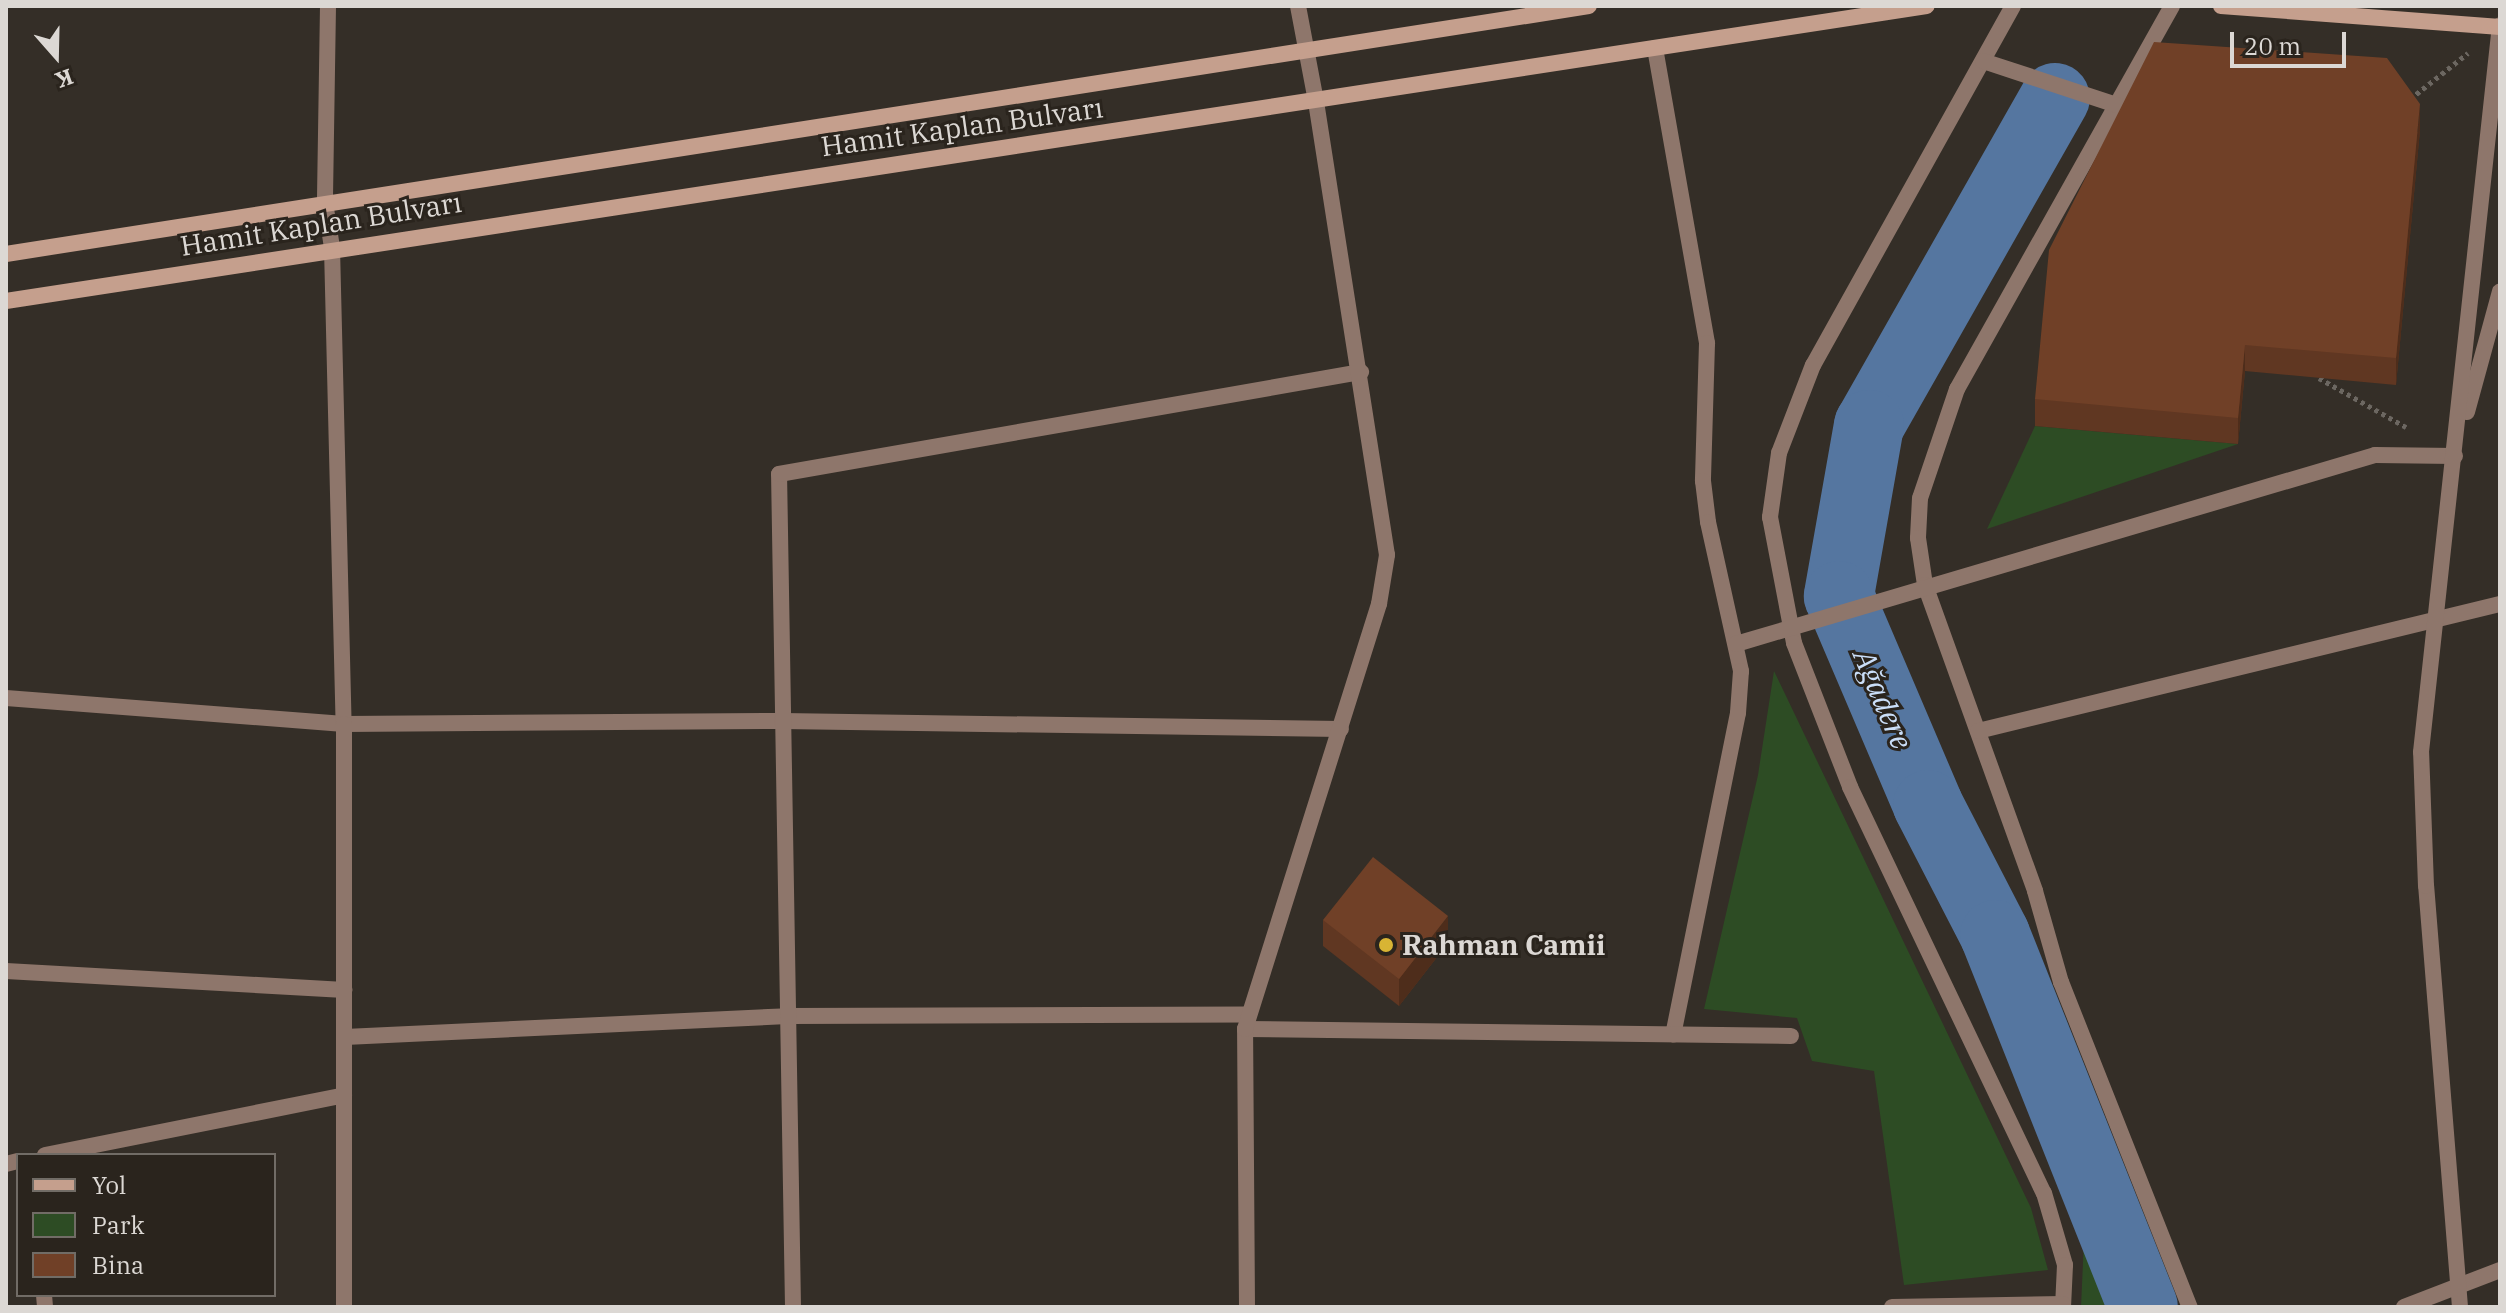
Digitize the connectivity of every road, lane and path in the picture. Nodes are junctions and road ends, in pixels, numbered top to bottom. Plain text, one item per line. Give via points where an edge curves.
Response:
1 (328, 6) edge
2 (1298, 6) edge
3 (1589, 6) edge
4 (1926, 6) edge
5 (2013, 6) edge
6 (2172, 6) edge
7 (2221, 6) edge
8 (2500, 27) edge
9 (1306, 46) junction
10 (1655, 48) junction
11 (1983, 61) junction
12 (1316, 101) junction
13 (2117, 105) junction
14 (2402, 105) edge
15 (325, 202) junction
16 (332, 248) junction
17 (6, 254) edge
18 (2500, 291) edge
19 (6, 301) edge
20 (1361, 372) junction
21 (2319, 378) edge
22 (2414, 432) dead end
23 (2455, 456) junction
24 (1925, 585) junction
25 (2500, 604) edge
26 (2431, 619) junction
27 (1790, 627) junction
28 (1736, 644) junction
29 (6, 698) edge
30 (782, 721) junction
31 (344, 724) junction
32 (1341, 729) junction
33 (1978, 731) junction
34 (6, 971) edge
35 (344, 990) junction
36 (788, 1016) junction
37 (1246, 1022) junction
38 (1673, 1034) junction
39 (1791, 1036) dead end
40 (345, 1037) junction
41 (344, 1095) junction
42 (55, 1153) edge
43 (2500, 1270) edge
44 (2458, 1287) junction
45 (2063, 1306) edge
46 (344, 1307) edge
47 (793, 1307) edge
48 (1247, 1307) edge
49 (1892, 1307) edge
50 (2190, 1307) edge
51 (2404, 1307) edge
52 (2460, 1307) edge

1 - 15 street
2 - 9 street
3 - 9 main road, Hamit Kaplan Bulvarı
4 - 10 main road, Hamit Kaplan Bulvarı
5 - 11 street
6 - 13 street
7 - 8 main road
8 - 14 path
8 - 23 street
9 - 12 street
9 - 15 main road, Hamit Kaplan Bulvarı
10 - 12 main road, Hamit Kaplan Bulvarı
10 - 28 street via 1707,343 1703,481
11 - 13 street
11 - 27 street via 1813,365 1779,453 1770,517
12 - 16 main road, Hamit Kaplan Bulvarı
12 - 20 street
13 - 24 street via 1957,389 1920,498
15 - 16 street
15 - 17 main road, Hamit Kaplan Bulvarı
16 - 19 main road, Hamit Kaplan Bulvarı
16 - 31 street
18 - 23 street
20 - 30 street via 779,474
20 - 32 street via 1387,555 1379,604
21 - 22 path
23 - 24 street via 2375,455
23 - 26 street
24 - 27 street
24 - 33 street
25 - 26 street
26 - 33 street
26 - 44 street via 2421,752 2425,856
27 - 28 street
27 - 45 street via 1850,787 2044,1193 2065,1265
28 - 38 street via 1741,671 1738,713
29 - 31 street
30 - 31 street
30 - 32 street
30 - 36 street
31 - 35 street
32 - 37 street
33 - 50 street via 2083,1043
34 - 35 street
35 - 40 street
36 - 37 street
36 - 40 street
36 - 47 street
37 - 38 street
37 - 48 street
38 - 39 street
40 - 41 street
41 - 42 street
41 - 46 street
43 - 44 street
44 - 51 street
44 - 52 street
45 - 49 street

